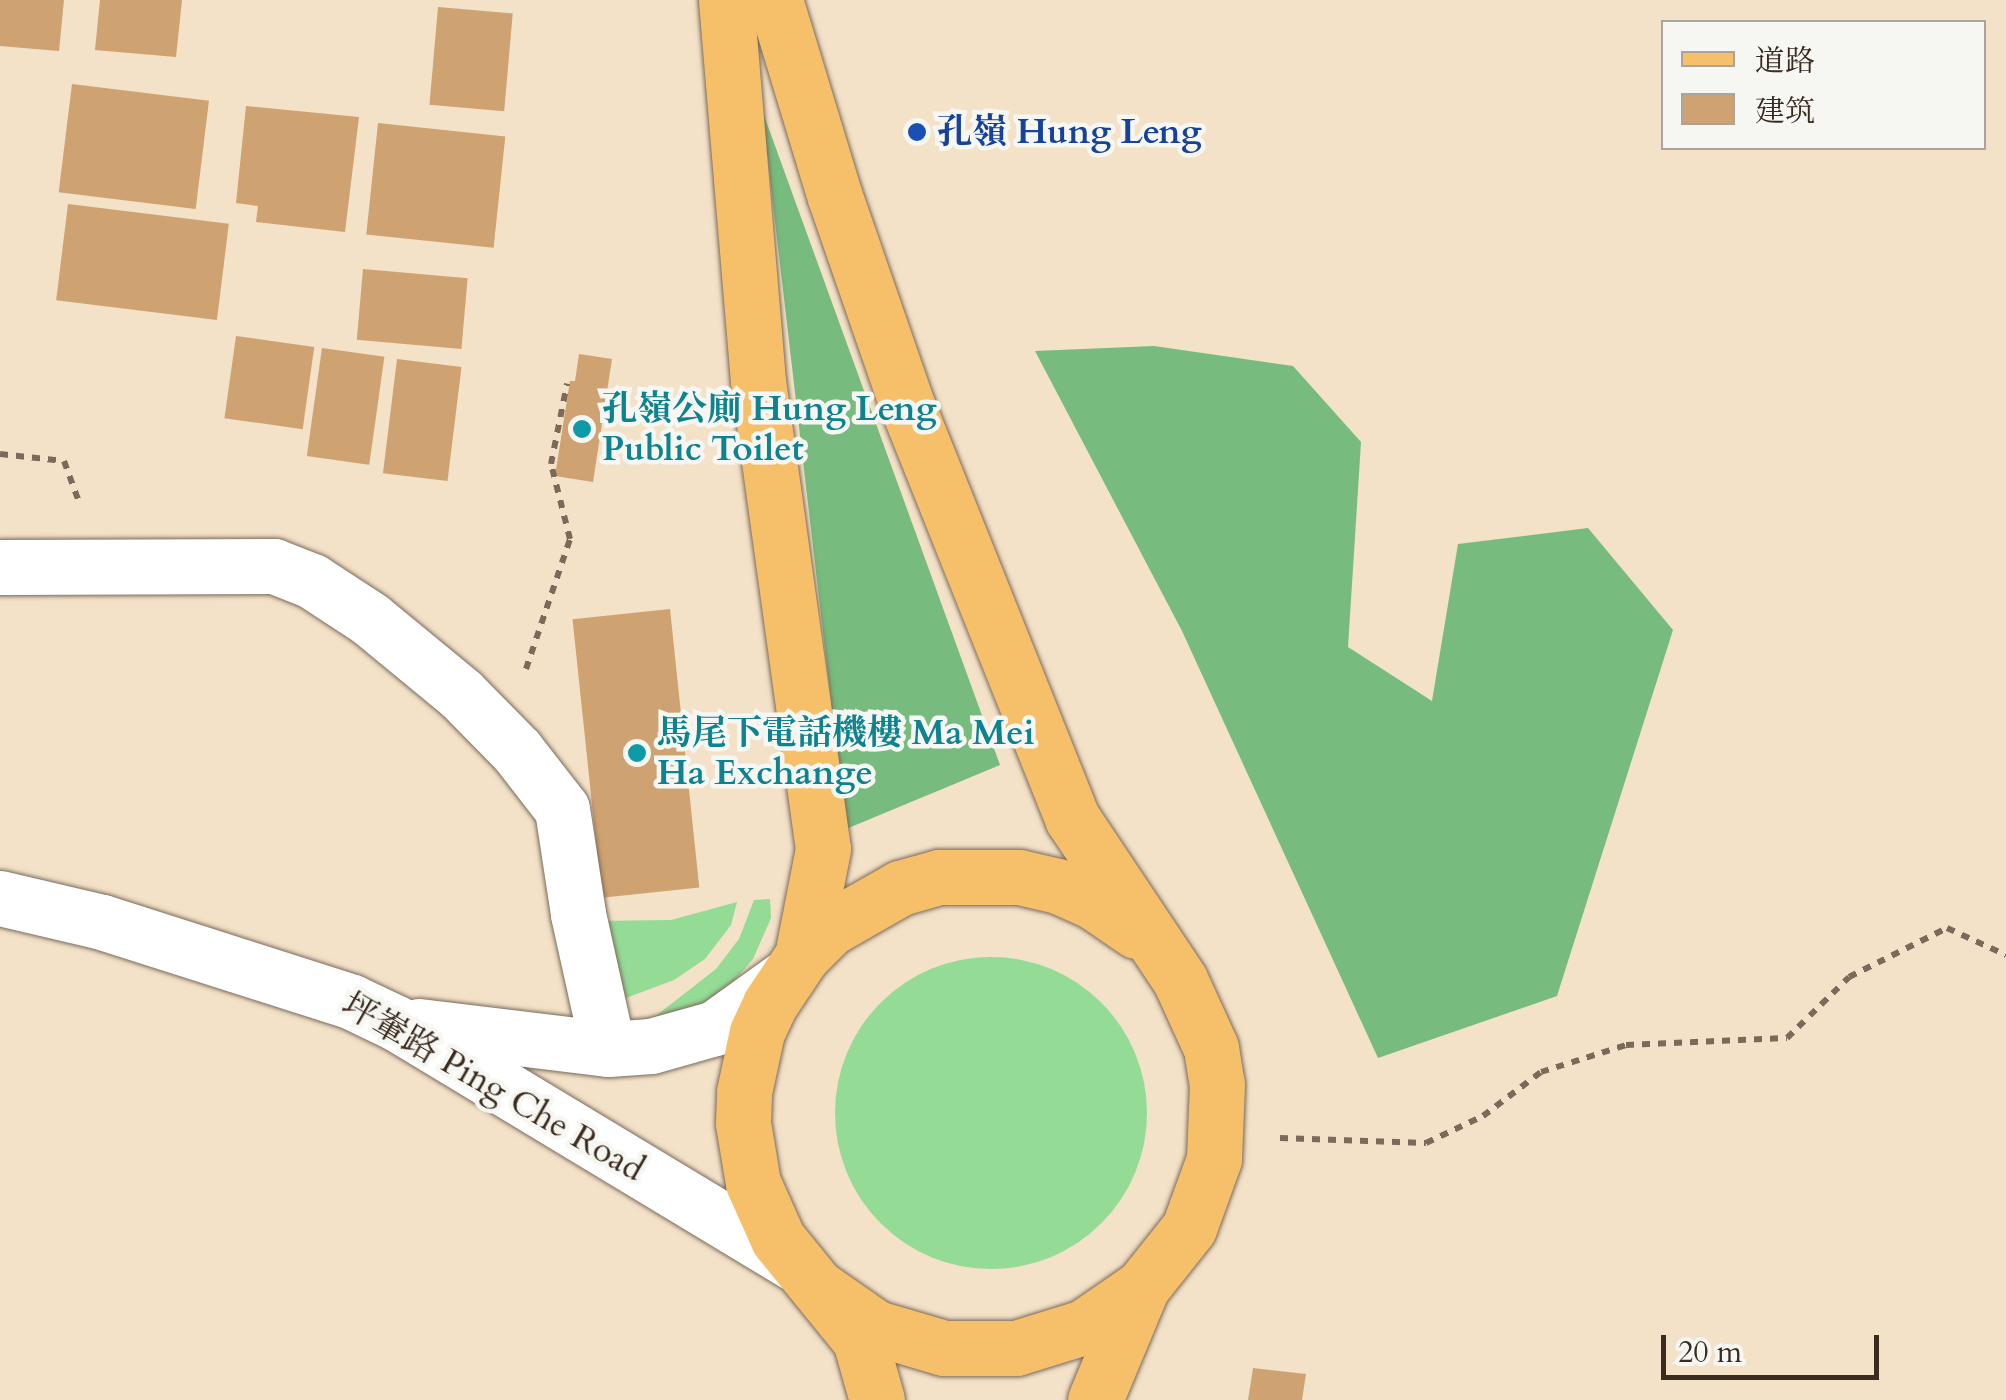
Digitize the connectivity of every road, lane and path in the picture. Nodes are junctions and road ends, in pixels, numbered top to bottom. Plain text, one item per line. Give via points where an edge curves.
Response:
1 (726, 0) edge
2 (775, 0) edge
3 (567, 384) dead end
4 (0, 454) edge
5 (0, 566) edge
6 (102, 566) junction
7 (502, 736) junction
8 (0, 898) edge
9 (1157, 950) junction
10 (2006, 956) edge
11 (794, 966) junction
12 (396, 1022) junction
13 (608, 1048) junction
14 (1274, 1138) dead end
15 (807, 1275) junction
16 (1142, 1287) junction
17 (878, 1400) edge
18 (1095, 1400) edge

1 - 11 main road via 758,381 823,849
2 - 9 main road via 907,405 1072,818
3 - 7 path via 551,464 570,539
4 - 6 path via 64,461
5 - 6 street
6 - 7 street via 262,565 300,574 370,619
7 - 13 street via 562,809
8 - 12 street, 坪輋路 Ping Che Road via 311,986
9 - 11 main road via 1094,902 1058,886 978,874 900,888 830,928
9 - 16 main road via 1180,980 1211,1048 1218,1122 1214,1159 1189,1228
10 - 14 path via 1946,928 1850,977 1787,1038 1626,1046 1540,1072 1484,1116 1426,1143
11 - 13 street via 715,1028 671,1043
11 - 15 main road via 757,1032 743,1123 764,1212
12 - 13 street
12 - 15 street, 坪輋路 Ping Che Road
15 - 16 main road via 876,1328 980,1351 1051,1340 1115,1309
15 - 17 main road via 860,1340
16 - 18 main road

